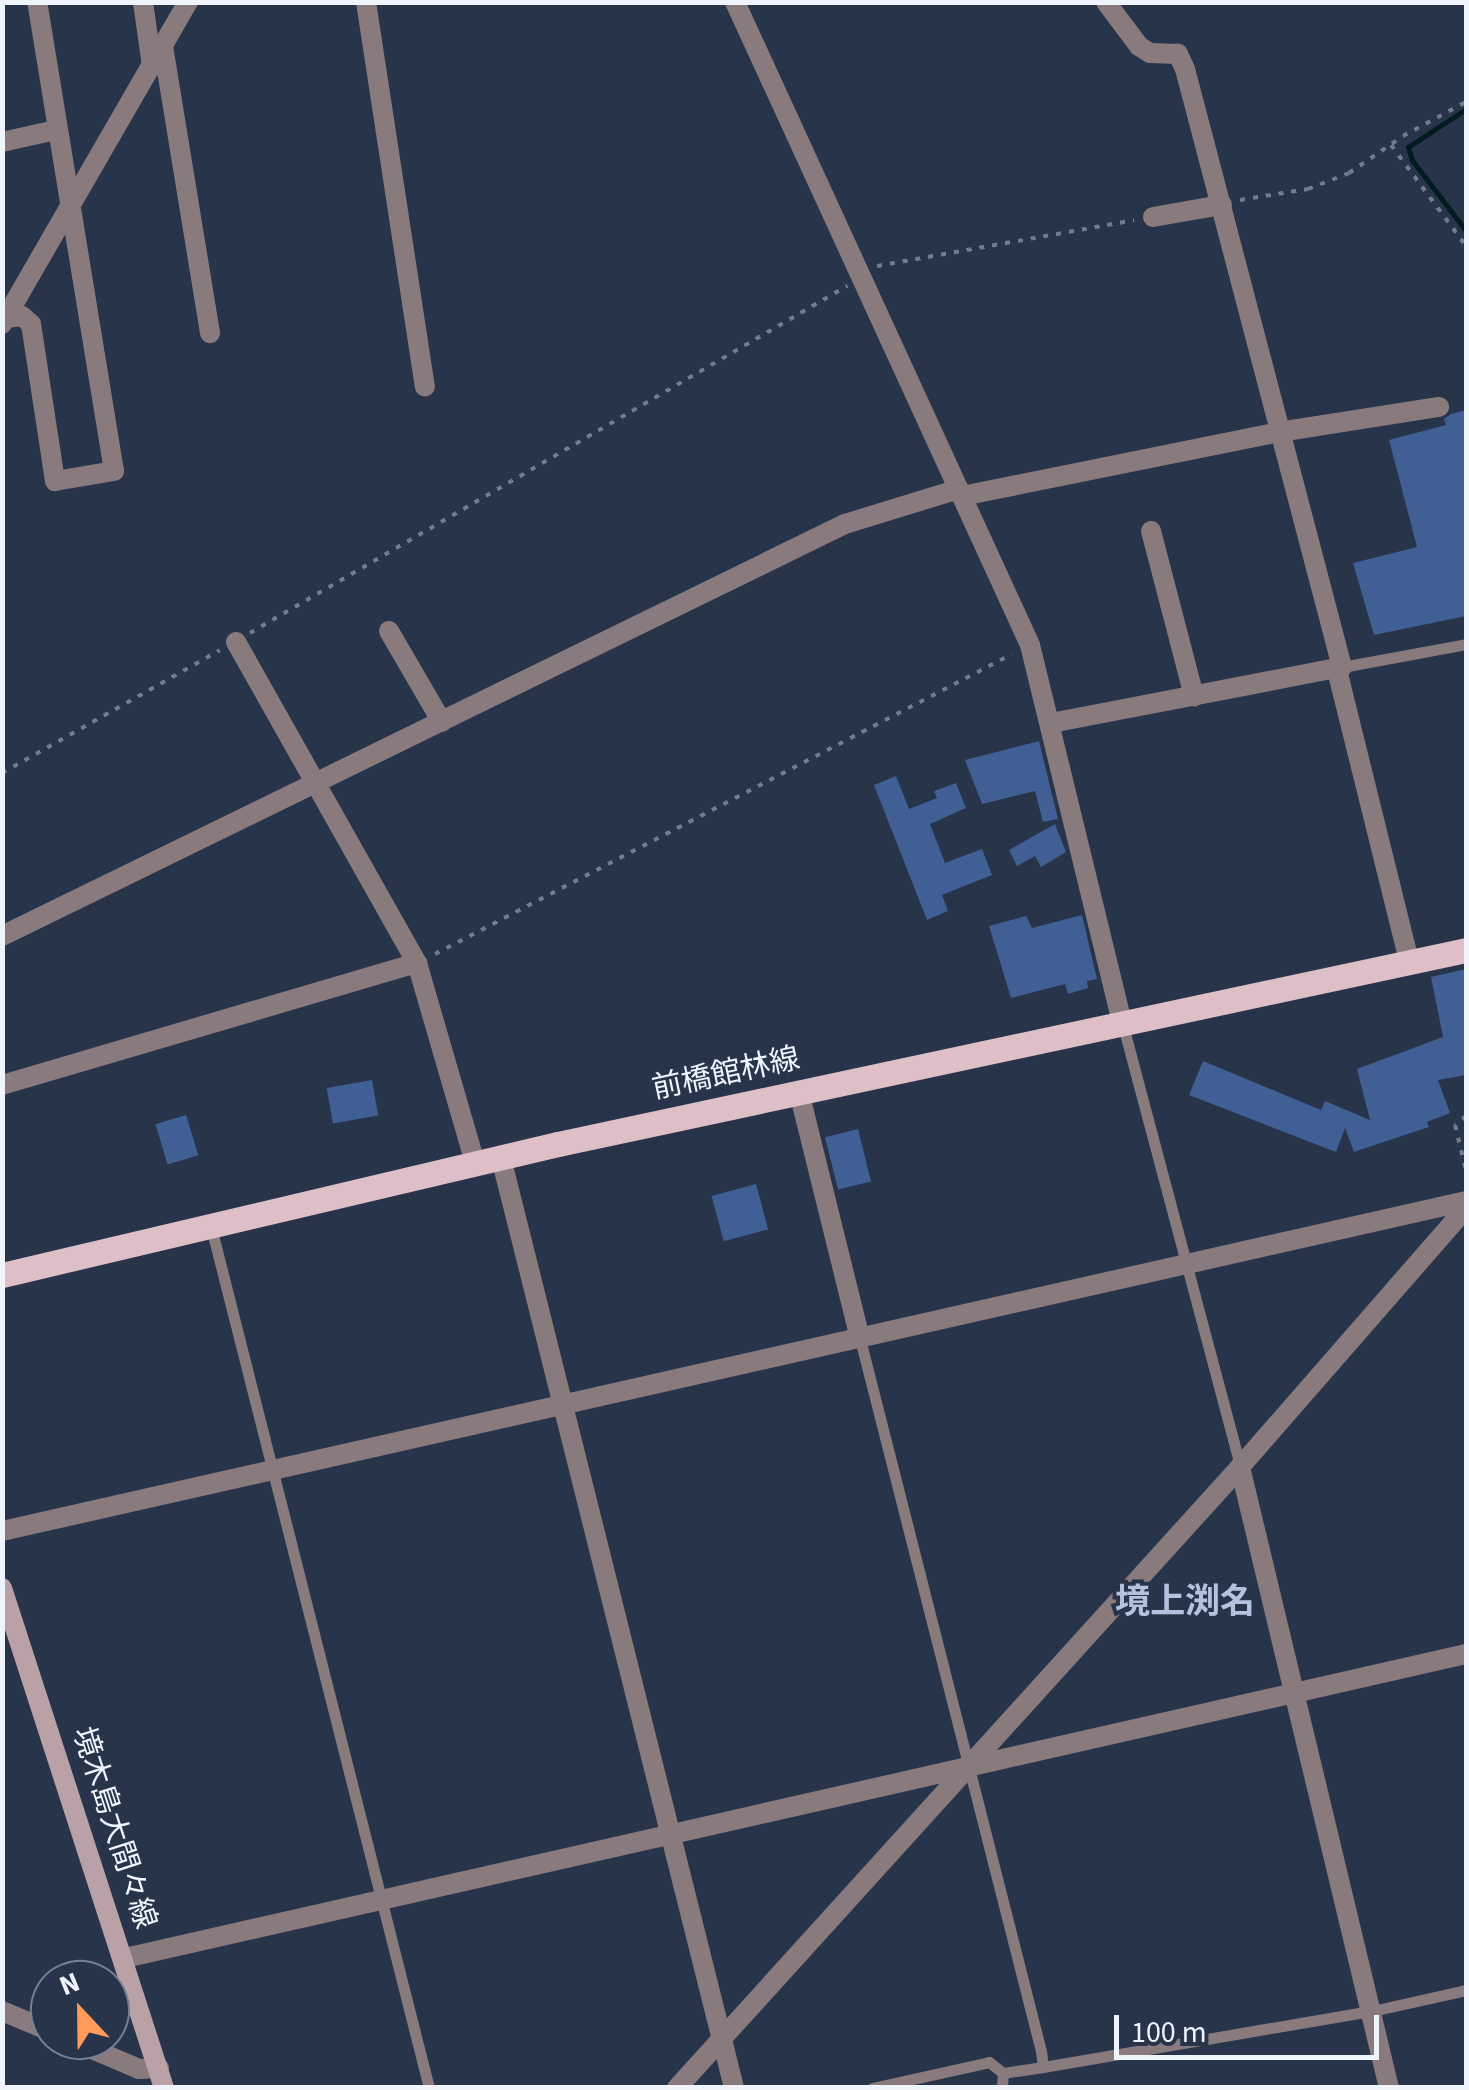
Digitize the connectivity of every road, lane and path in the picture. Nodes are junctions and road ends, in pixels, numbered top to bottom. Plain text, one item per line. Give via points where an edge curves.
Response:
1 (37, 2) edge
2 (143, 2) edge
3 (188, 2) edge
4 (366, 2) edge
5 (735, 2) edge
6 (1106, 2) edge
7 (164, 46) junction
8 (152, 66) junction
9 (1466, 102) edge
10 (56, 130) junction
11 (2, 142) edge
12 (1391, 145) junction
13 (1222, 204) junction
14 (72, 206) junction
15 (1154, 217) joint
16 (1466, 246) edge
17 (862, 272) junction
18 (4, 321) edge
19 (210, 333) dead end
20 (425, 387) dead end
21 (1438, 407) dead end
22 (1279, 432) junction
23 (961, 492) junction
24 (1151, 531) dead end
25 (389, 632) dead end
26 (236, 642) junction
27 (1030, 644) junction
28 (1466, 644) edge
29 (1339, 668) junction
30 (1194, 696) junction
31 (442, 722) junction
32 (1051, 723) junction
33 (2, 773) edge
34 (315, 785) junction
35 (2, 936) edge
36 (1466, 950) edge
37 (1409, 962) junction
38 (417, 963) junction
39 (1122, 1022) junction
40 (2, 1085) edge
41 (799, 1092) junction
42 (1466, 1116) edge
43 (501, 1158) junction
44 (474, 1164) junction
45 (1466, 1170) edge
46 (1466, 1204) edge
47 (211, 1227) junction
48 (1185, 1266) junction
49 (2, 1275) edge
50 (859, 1334) junction
51 (566, 1404) junction
52 (1240, 1468) junction
53 (270, 1470) junction
54 (2, 1531) edge
55 (2, 1588) edge
56 (1466, 1654) edge
57 (1294, 1693) junction
58 (966, 1764) junction
59 (671, 1833) junction
60 (380, 1899) junction
61 (125, 1958) junction
62 (1466, 1990) edge
63 (2, 2010) edge
64 (1372, 2011) junction
65 (30, 2022) edge
66 (721, 2039) junction
67 (117, 2060) edge
68 (1043, 2068) junction
69 (1003, 2074) junction
70 (162, 2078) edge
71 (429, 2088) edge
72 (677, 2088) edge
73 (734, 2088) edge
74 (872, 2088) edge
75 (1002, 2088) edge
76 (1389, 2088) edge

1 - 10 street
2 - 8 street
3 - 7 street
4 - 20 street
5 - 17 street
6 - 13 street via 1138,46 1150,54 1178,54
7 - 8 street
7 - 19 street
8 - 14 street
9 - 12 path
10 - 11 street
10 - 14 street
12 - 13 path via 1349,173 1308,189
12 - 16 path
13 - 15 street
13 - 22 street
14 - 18 street
14 - 18 street via 114,472 55,480 31,324 22,316
15 - 17 path
17 - 23 street
17 - 26 path via 641,410
21 - 22 street
22 - 23 street
22 - 29 street
23 - 27 street
23 - 31 street via 845,524
24 - 30 street
25 - 31 street
26 - 33 path
26 - 34 street
27 - 32 street
27 - 38 path
28 - 29 lane
29 - 30 street
29 - 37 street
30 - 32 street
31 - 34 street
32 - 39 street
34 - 35 street
34 - 38 street
36 - 37 main road, 前橋館林線
37 - 39 main road, 前橋館林線
38 - 40 street
38 - 44 street
39 - 41 main road, 前橋館林線
39 - 48 lane
41 - 43 main road, 前橋館林線
41 - 50 street
42 - 45 path via 1454,1125
43 - 44 main road, 前橋館林線
43 - 51 street
44 - 47 main road, 前橋館林線
46 - 48 street
46 - 52 street
47 - 49 main road, 前橋館林線
47 - 53 lane
48 - 50 street
48 - 52 lane
50 - 51 street
50 - 58 lane
51 - 53 street
51 - 59 street
52 - 57 street
52 - 58 street
53 - 54 street
53 - 60 lane
55 - 61 main road, 境木島大間々線
56 - 57 street
57 - 58 street
57 - 64 street
58 - 59 street
58 - 66 street
58 - 68 lane
59 - 60 street
59 - 66 street
60 - 61 street
60 - 71 lane
61 - 70 main road, 境木島大間々線
62 - 64 lane
63 - 65 street
64 - 68 lane
64 - 76 street
66 - 72 street
66 - 73 street
67 - 70 street
68 - 69 lane
69 - 74 lane via 989,2062
69 - 75 lane

